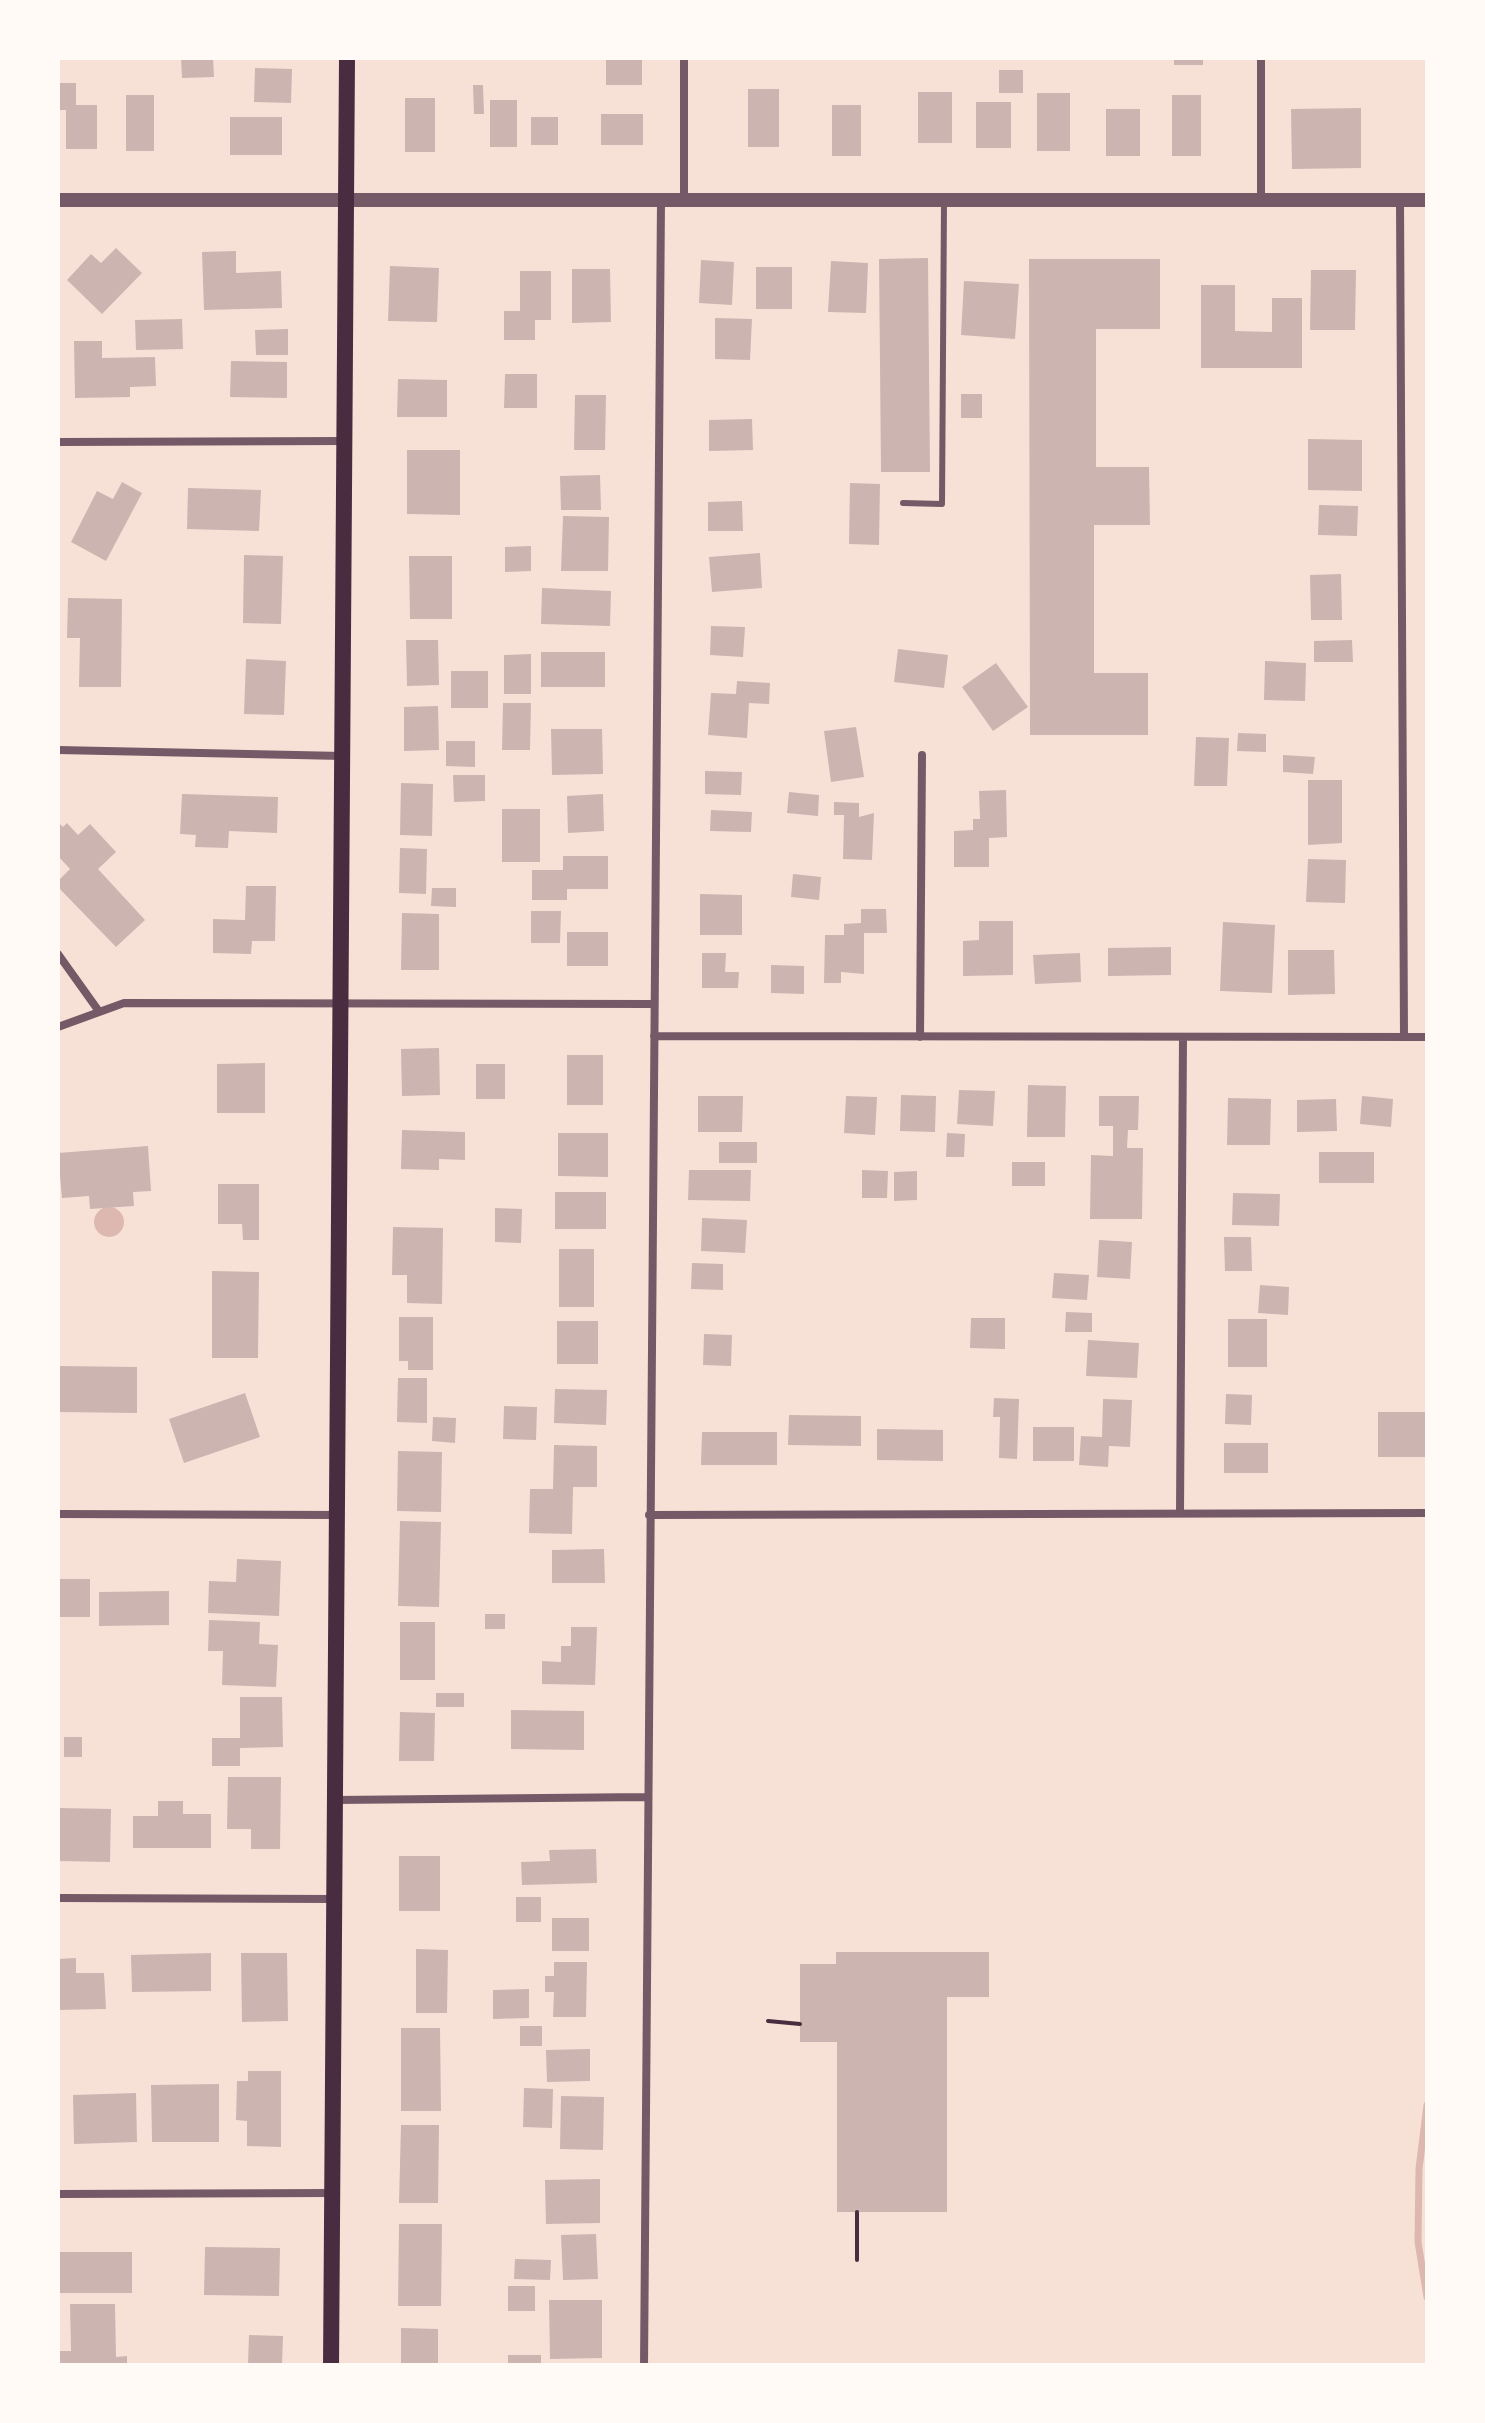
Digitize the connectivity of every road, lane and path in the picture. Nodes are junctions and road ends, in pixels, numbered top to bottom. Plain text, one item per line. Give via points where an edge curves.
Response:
1 (347, 58) edge
2 (684, 58) edge
3 (1261, 58) edge
4 (58, 200) edge
5 (346, 200) junction
6 (661, 200) junction
7 (684, 200) junction
8 (944, 200) junction
9 (1261, 200) junction
10 (1400, 200) junction
11 (1427, 200) edge
12 (345, 441) junction
13 (58, 442) edge
14 (903, 503) dead end
15 (58, 750) edge
16 (922, 755) dead end
17 (343, 756) junction
18 (58, 954) edge
19 (341, 1004) junction
20 (654, 1004) junction
21 (98, 1010) junction
22 (58, 1027) edge
23 (654, 1036) junction
24 (920, 1037) junction
25 (1183, 1037) junction
26 (1404, 1037) junction
27 (1427, 1037) edge
28 (1180, 1513) junction
29 (1427, 1513) edge
30 (58, 1514) edge
31 (337, 1515) junction
32 (649, 1515) junction
33 (647, 1797) junction
34 (335, 1800) junction
35 (58, 1898) edge
36 (334, 1899) junction
37 (768, 2021) dead end
38 (800, 2024) dead end
39 (333, 2193) junction
40 (58, 2194) edge
41 (857, 2212) dead end
42 (857, 2260) dead end
43 (331, 2365) edge
44 (644, 2365) edge

1 - 5 main road
2 - 7 street
3 - 9 street
4 - 5 street
5 - 6 street
5 - 12 main road
6 - 7 street
6 - 20 street
7 - 8 street
8 - 9 street
8 - 14 lane via 942,504
9 - 10 street
10 - 11 street
10 - 26 street
12 - 13 street
12 - 17 main road
15 - 17 street
16 - 24 street
17 - 19 main road
18 - 21 street
19 - 20 street
19 - 21 street via 124,1003
19 - 31 main road
20 - 23 street
21 - 22 street
23 - 24 street
23 - 32 street
24 - 25 street
25 - 26 street
25 - 28 street
26 - 27 street
28 - 29 street
28 - 32 street
30 - 31 street
31 - 34 main road
32 - 33 street
33 - 34 street
33 - 44 street
34 - 36 main road
35 - 36 street
36 - 39 main road
37 - 38 path
39 - 40 street
39 - 43 main road
41 - 42 path

